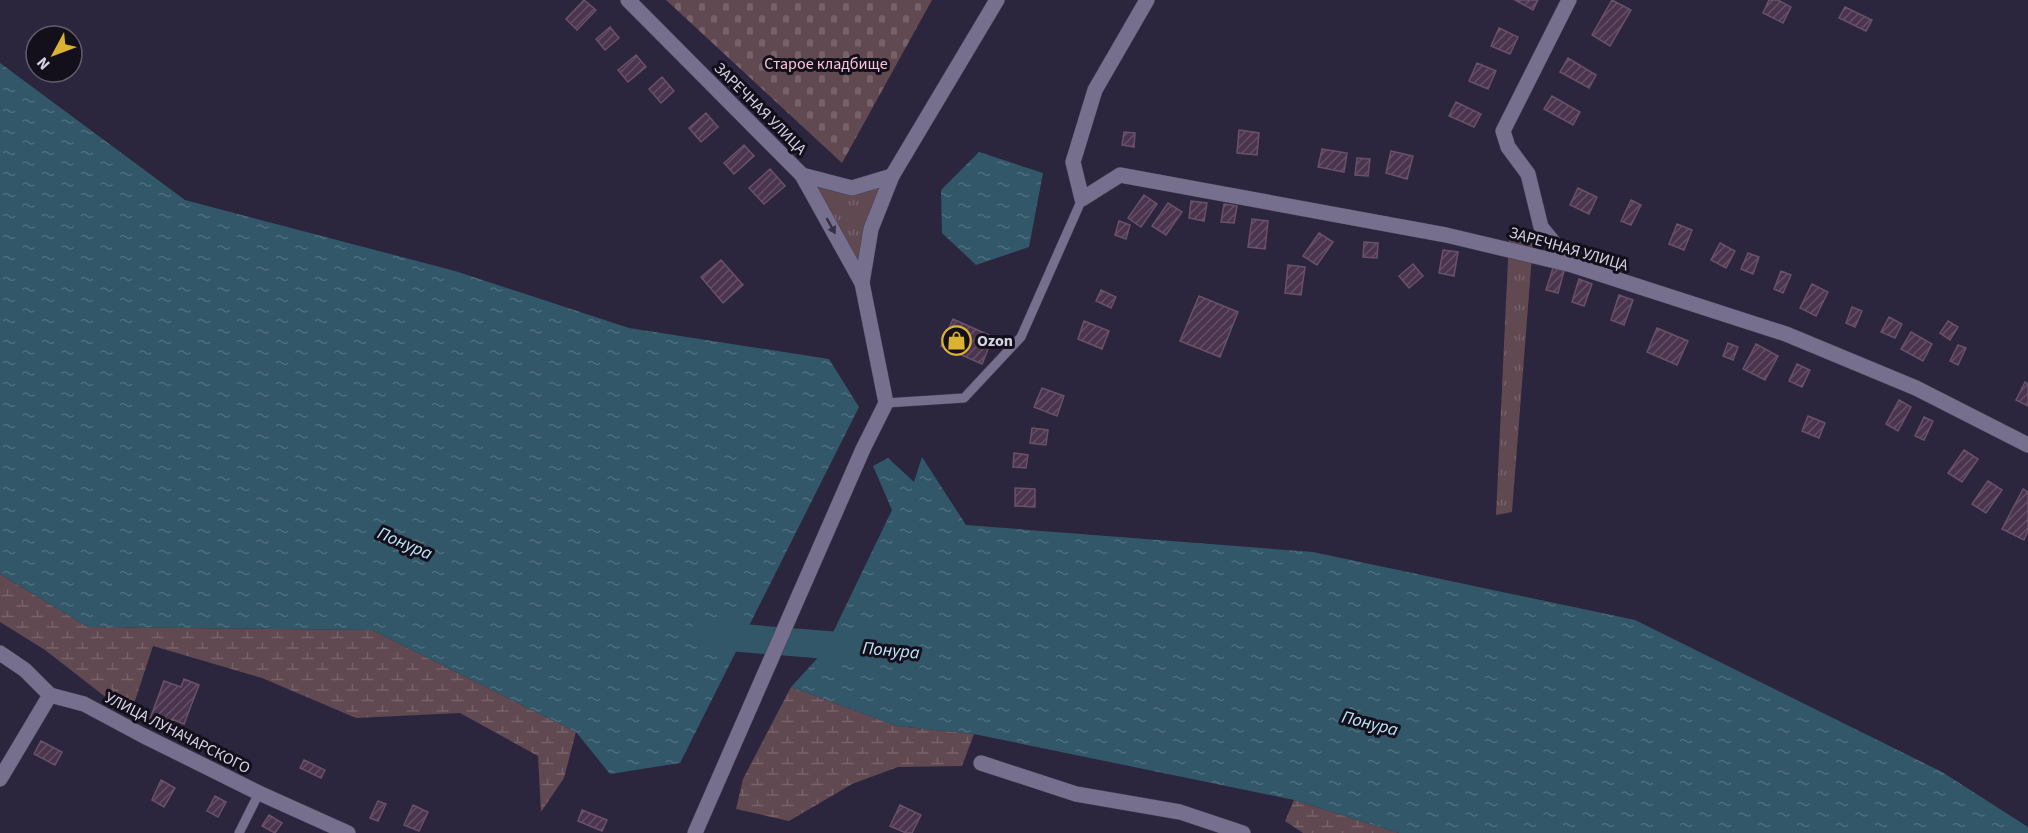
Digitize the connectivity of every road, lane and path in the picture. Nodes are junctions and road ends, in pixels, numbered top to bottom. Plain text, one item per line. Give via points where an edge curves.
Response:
1 (628, 0) edge
2 (997, 0) edge
3 (1147, 0) edge
4 (1569, 0) edge
5 (802, 175) junction
6 (892, 176) junction
7 (1082, 199) junction
8 (1572, 265) junction
9 (862, 283) junction
10 (886, 403) junction
11 (2028, 445) edge
12 (0, 653) edge
13 (50, 695) junction
14 (981, 763) dead end
15 (0, 779) edge
16 (259, 793) junction
17 (695, 829) edge
18 (239, 833) edge
19 (348, 833) edge
20 (1243, 833) edge

1 - 5 street, ЗАРЕЧНАЯ УЛИЦА
2 - 6 street
3 - 7 street via 1095,90 1073,162
4 - 8 street via 1503,131 1508,147 1528,174 1541,227
5 - 6 street, ЗАРЕЧНАЯ УЛИЦА via 852,188
5 -> 9 street
6 - 9 street via 871,229
7 - 8 street, ЗАРЕЧНАЯ УЛИЦА via 1120,175 1446,235
7 - 10 lane via 1021,338 964,398
8 - 11 street, ЗАРЕЧНАЯ УЛИЦА via 1786,334 1916,388
9 - 10 street
10 - 17 street
12 - 13 street via 25,670
13 - 15 street
13 - 16 street, УЛИЦА ЛУНАЧАРСКОГО via 84,704
14 - 20 street via 1076,794 1180,812
16 - 18 lane
16 - 19 street, УЛИЦА ЛУНАЧАРСКОГО

